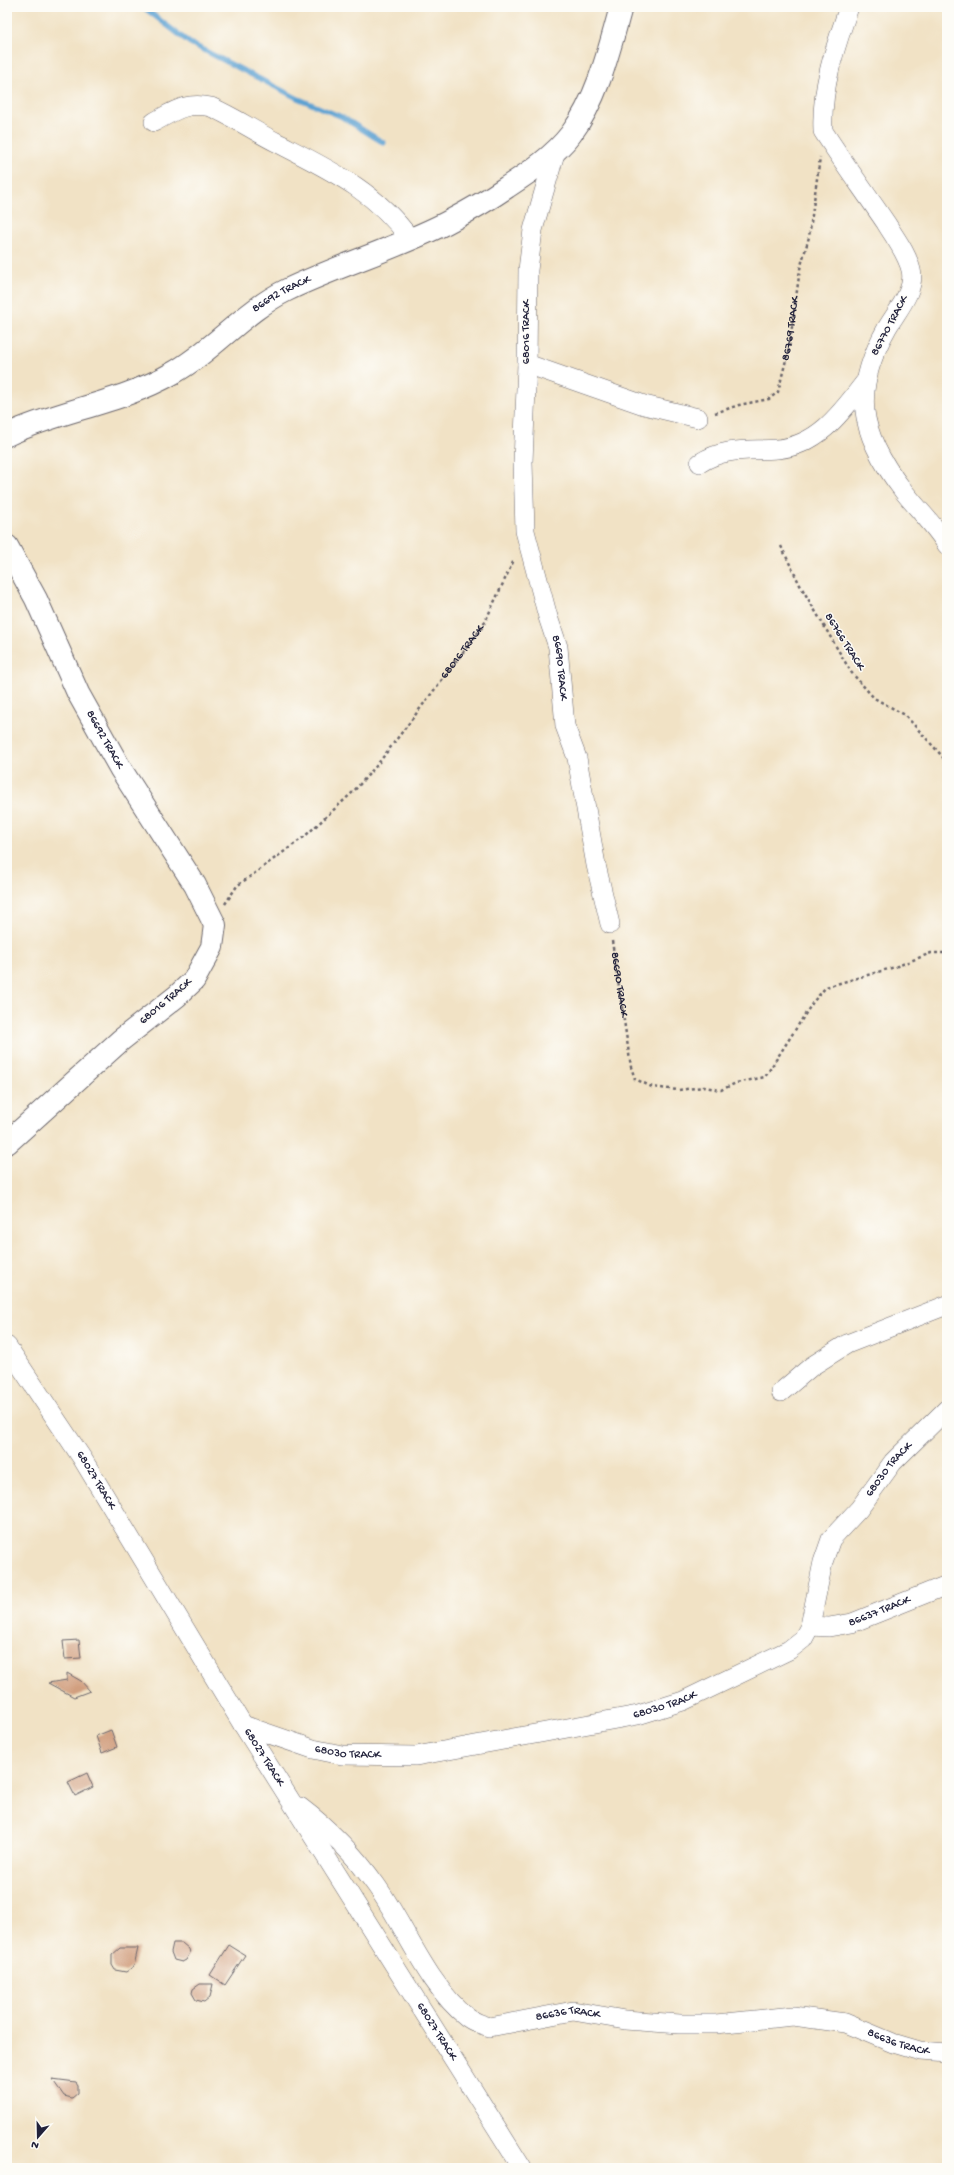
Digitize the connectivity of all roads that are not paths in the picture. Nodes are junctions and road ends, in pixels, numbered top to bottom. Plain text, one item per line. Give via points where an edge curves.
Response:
1 (622, 7) edge
2 (849, 7) edge
3 (154, 122) dead end
4 (556, 150) junction
5 (410, 239) junction
6 (527, 364) junction
7 (865, 382) junction
8 (698, 418) road end
9 (7, 435) edge
10 (700, 463) dead end
11 (525, 531) joint
12 (947, 545) edge
13 (7, 546) edge
14 (610, 924) road end
15 (215, 925) joint
16 (7, 1143) edge
17 (947, 1305) edge
18 (7, 1346) edge
19 (781, 1392) dead end
20 (947, 1409) edge
21 (947, 1585) edge
22 (810, 1626) junction
23 (243, 1725) junction
24 (290, 1800) junction
25 (947, 2053) edge
26 (522, 2168) edge

1 - 4 street, 68016 TRACK via 607,57 587,107
2 - 7 street, 86770 TRACK via 827,78 822,116 823,131 893,234 912,272 906,298 881,339
3 - 5 street via 178,109 196,104 211,106 359,188 398,222
4 - 5 street, 86692 TRACK via 529,173 480,204 447,223
4 - 6 street, 68016 TRACK via 530,250
5 - 9 street, 86692 TRACK via 285,291 247,315 172,374 125,394
6 - 8 street via 644,405
6 - 11 street, 68016 TRACK via 523,462
7 - 10 street via 829,426 798,445 778,449 746,449 710,457
7 - 12 street, 86770 TRACK via 864,403 867,423 885,466
11 - 14 street, 86690 TRACK via 558,647 565,726 577,758 596,865
13 - 15 street, 86692 TRACK via 36,599 78,692 120,768 195,885
15 - 16 street, 68016 TRACK via 212,947 194,980 126,1036
17 - 19 street via 847,1344 812,1366
18 - 23 street, 68027 TRACK via 82,1458
20 - 22 street, 68030 TRACK via 893,1462 858,1509 831,1539 823,1562
21 - 22 street, 86637 TRACK via 852,1623 829,1627
22 - 23 street, 68030 TRACK via 803,1639 789,1650 684,1701 638,1715 447,1751 416,1756 342,1755 313,1749
23 - 24 street, 68027 TRACK
24 - 25 street, 86636 TRACK via 320,1822 347,1848 376,1885 432,1976 453,2003 467,2017 478,2023 490,2027 573,2011 625,2020 680,2024 716,2024 793,2016 845,2023 920,2051
24 - 26 street, 68027 TRACK

